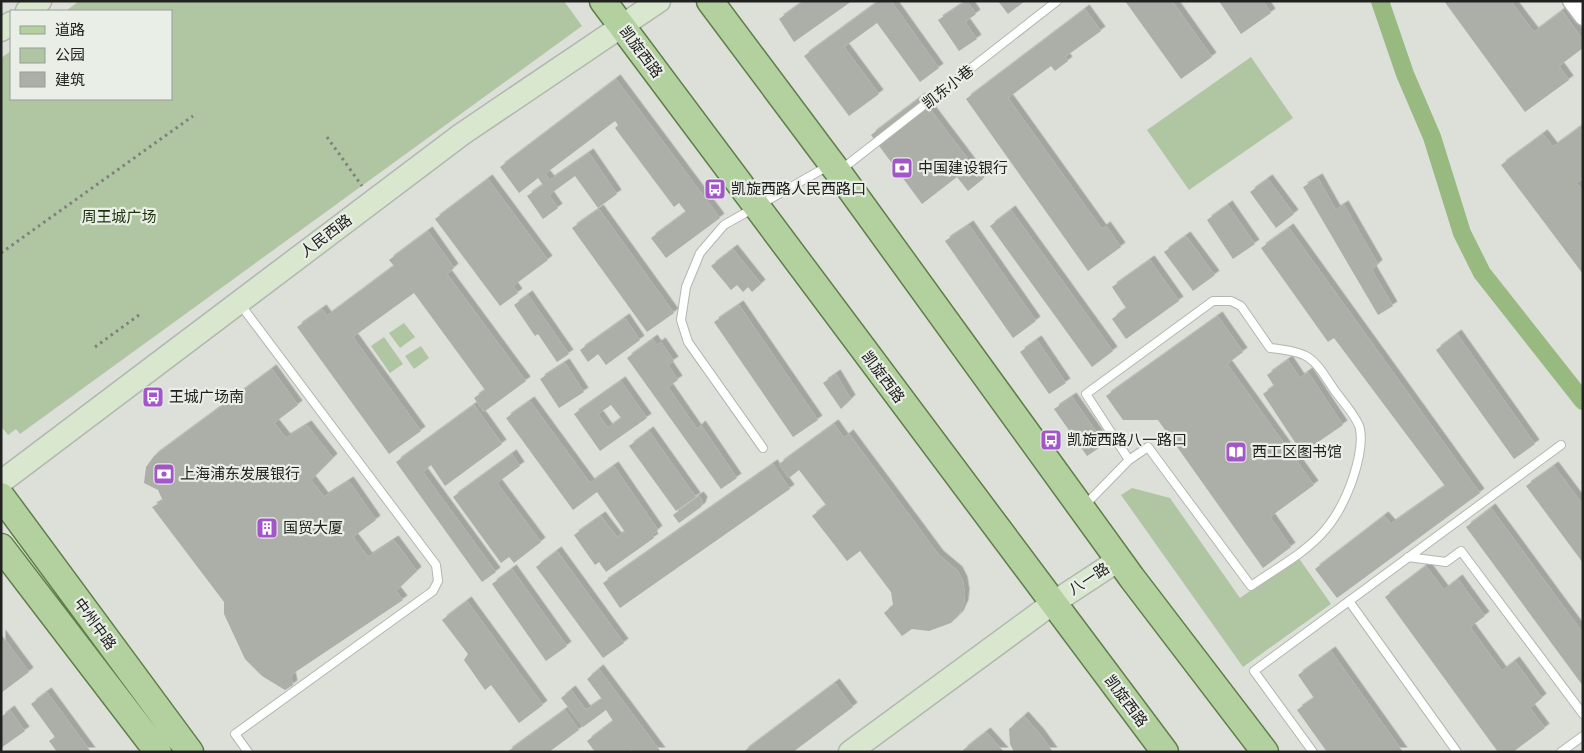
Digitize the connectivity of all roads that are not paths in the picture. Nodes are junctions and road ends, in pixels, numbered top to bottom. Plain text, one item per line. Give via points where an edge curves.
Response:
1 (40, 1) edge
2 (603, 1) edge
3 (659, 1) edge
4 (710, 1) edge
5 (1057, 1) edge
6 (1571, 1) edge
7 (27, 10) edge
8 (1583, 17) edge
9 (622, 26) junction
10 (835, 168) junction
11 (756, 207) junction
12 (239, 302) junction
13 (1561, 445) dead end
14 (764, 448) dead end
15 (1129, 460) junction
16 (1, 482) edge
17 (1, 496) edge
18 (1083, 507) junction
19 (1, 547) edge
20 (1408, 557) junction
21 (1120, 559) junction
22 (1349, 601) junction
23 (1056, 607) junction
24 (1583, 714) edge
25 (1583, 736) edge
26 (158, 752) edge
27 (190, 752) edge
28 (248, 752) edge
29 (850, 752) edge
30 (868, 752) edge
31 (1164, 752) edge
32 (1265, 752) edge
33 (1313, 752) edge
34 (1457, 752) edge
35 (1562, 752) edge

1 - 7 main road
2 - 9 main road, 凯旋西路
3 - 9 main road, 人民西路
4 - 10 main road
5 - 10 lane, 凯东小巷
6 - 8 street
9 - 11 main road, 凯旋西路
9 - 12 main road, 人民西路 via 462,134
10 - 11 lane, 凯东小巷
10 - 18 main road
11 - 14 lane, 凯东小巷 via 724,225 700,253 690,272 681,320 688,342
11 - 23 main road, 凯旋西路
12 - 16 main road, 人民西路
12 - 28 lane via 436,564 438,581 433,591 235,734
13 - 20 lane
15 - 15 lane via 1148,447 1251,586 1316,542 1335,520 1359,459 1360,428 1315,361 1296,350 1270,348 1241,306 1231,301 1213,301 1086,394
15 - 18 lane
17 - 27 main road, 中州中路
18 - 21 main road
19 - 26 main road, 中州中路
20 - 22 lane
20 - 24 lane via 1446,562 1461,551
21 - 23 main road, 八一路
21 - 32 main road
22 - 33 lane via 1254,671
22 - 34 lane
23 - 29 main road, 八一路
23 - 30 main road, 八一路
23 - 31 main road, 凯旋西路
25 - 35 lane

